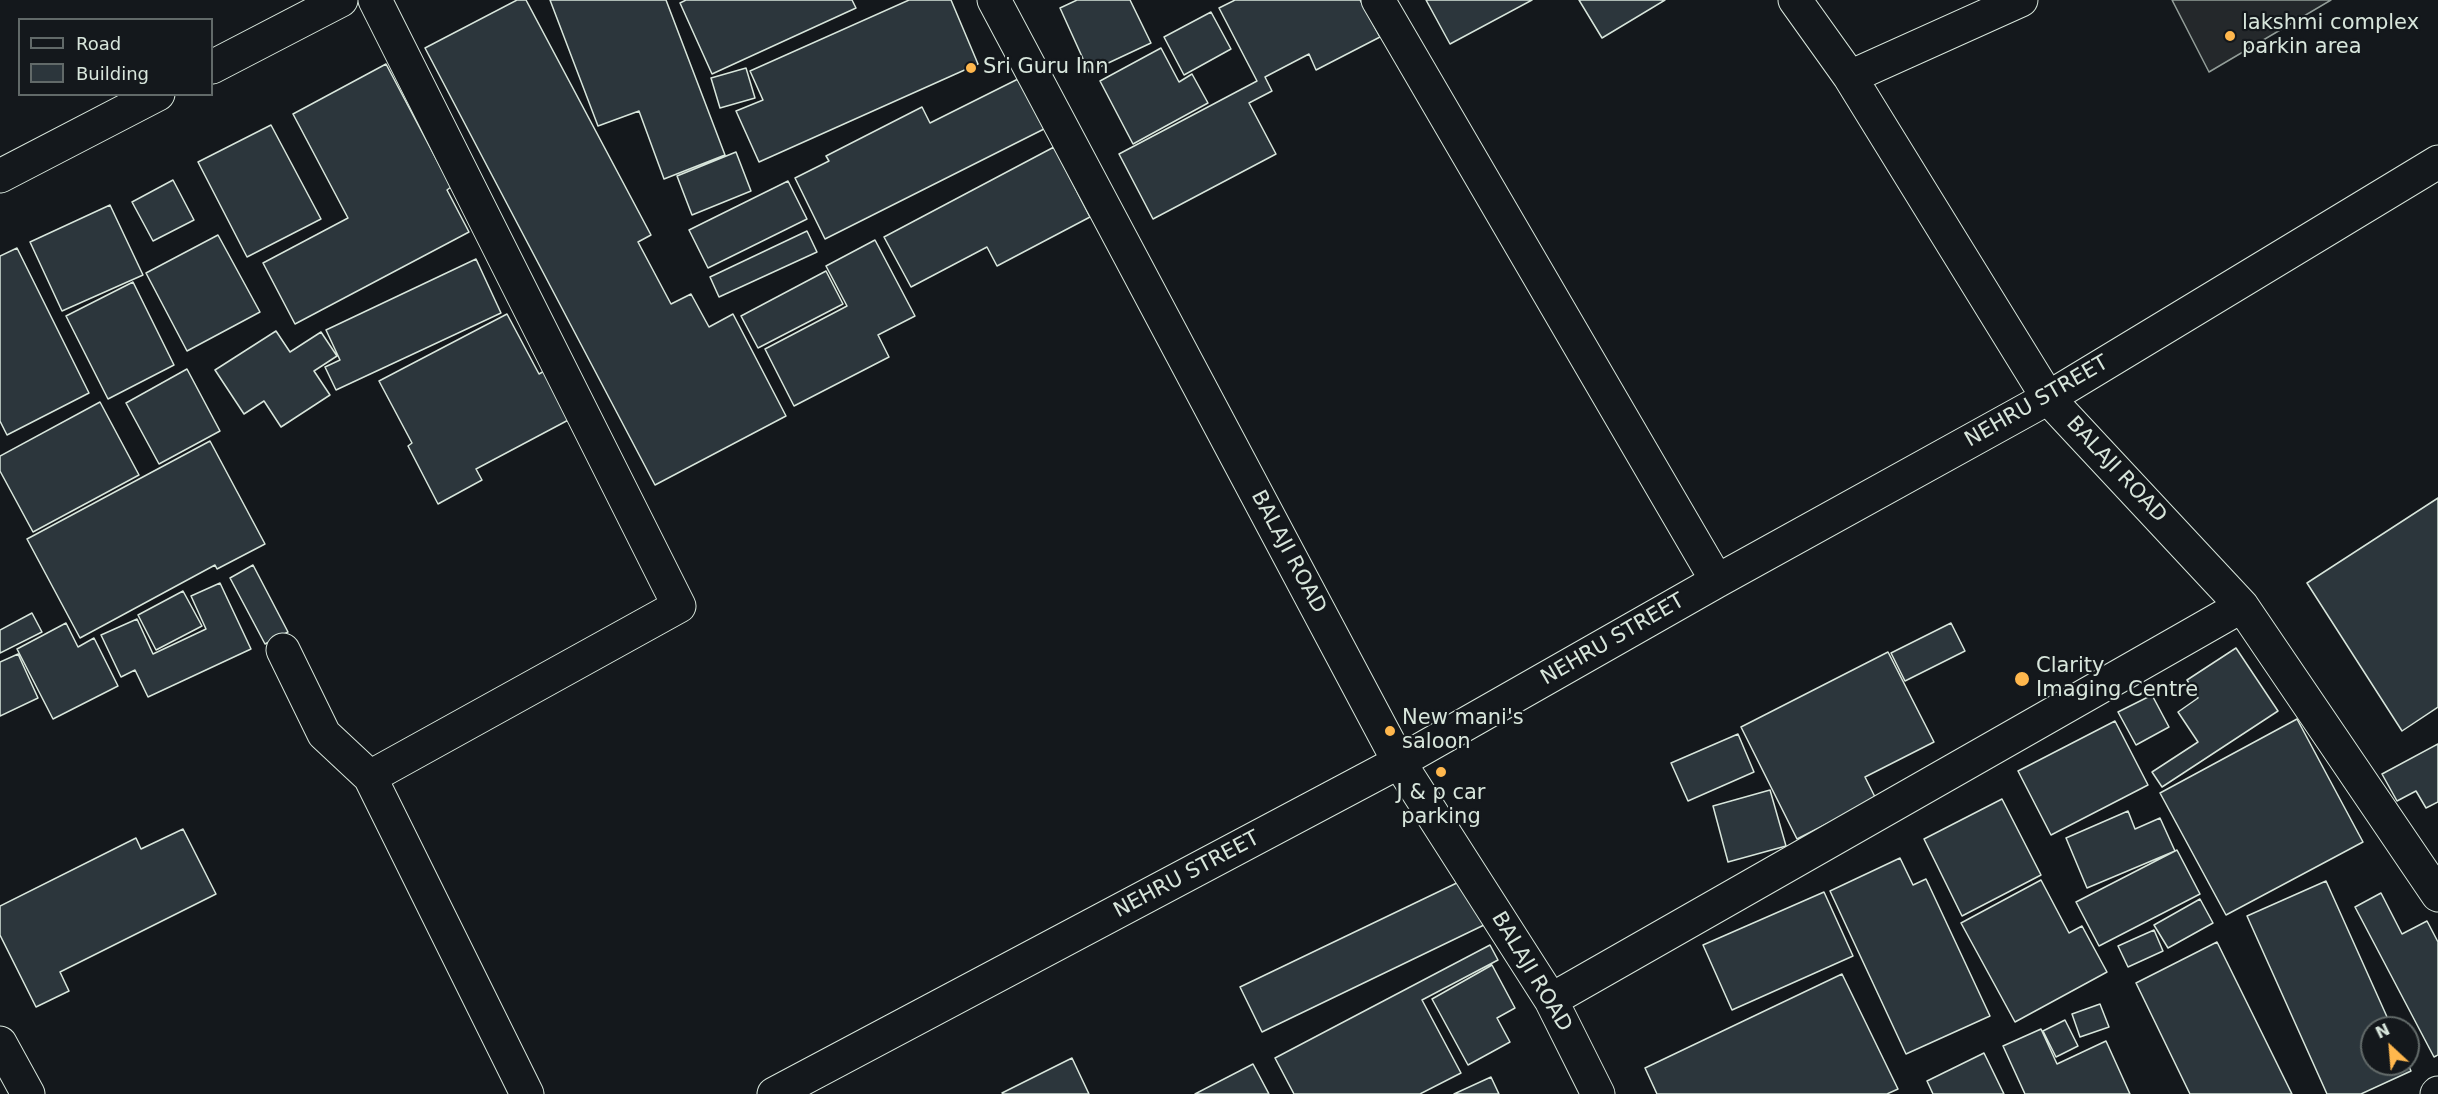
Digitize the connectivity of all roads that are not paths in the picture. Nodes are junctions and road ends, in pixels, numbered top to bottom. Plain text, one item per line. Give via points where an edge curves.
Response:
1 (341, 0) edge
2 (375, 0) edge
3 (994, 0) edge
4 (1378, 0) edge
5 (1795, 0) edge
6 (2021, 0) edge
7 (213, 66) edge
8 (1850, 77) junction
9 (154, 96) edge
10 (2438, 162) edge
11 (0, 176) edge
12 (2048, 398) junction
13 (1717, 581) junction
14 (2242, 606) junction
15 (283, 650) dead end
16 (1400, 762) junction
17 (370, 777) junction
18 (2438, 895) edge
19 (1551, 1000) junction
20 (0, 1043) edge
21 (28, 1094) edge
22 (527, 1094) edge
23 (774, 1094) edge
24 (1598, 1094) edge

1 - 7 street
2 - 17 street via 679,606
3 - 16 street, BALAJI ROAD
4 - 13 street
5 - 8 street, BALAJI ROAD
6 - 8 street
8 - 12 street, BALAJI ROAD
9 - 11 street
10 - 12 street, NEHRU STREET
12 - 13 street, NEHRU STREET
12 - 14 street, BALAJI ROAD
13 - 16 street, NEHRU STREET
14 - 18 street, BALAJI ROAD
14 - 19 street
15 - 17 street via 324,734
16 - 19 street, BALAJI ROAD
16 - 23 street, NEHRU STREET
17 - 22 street
19 - 24 street, BALAJI ROAD
20 - 21 street

